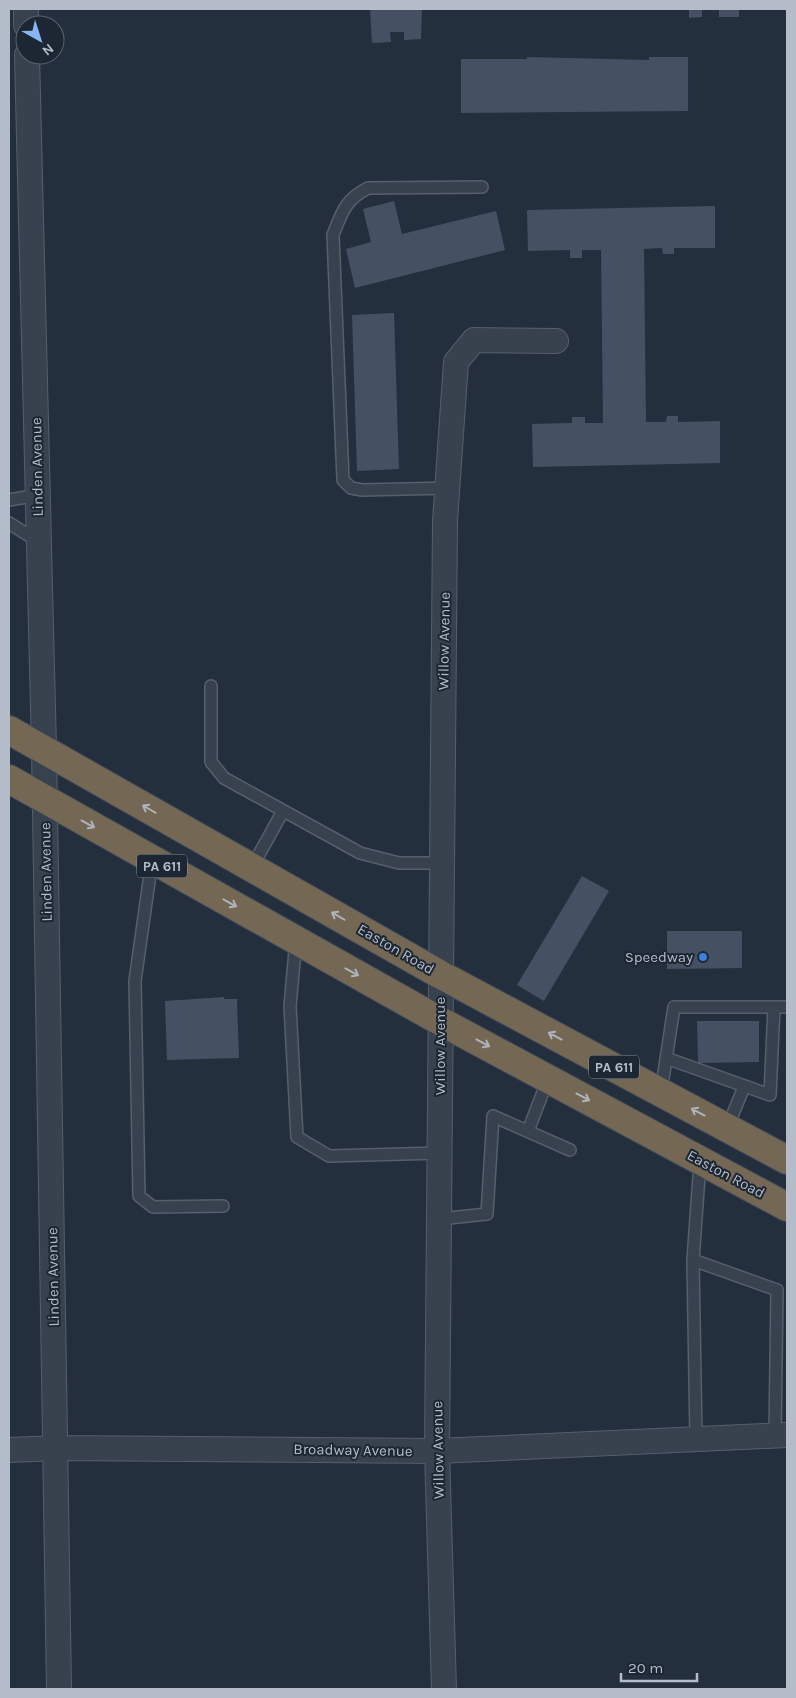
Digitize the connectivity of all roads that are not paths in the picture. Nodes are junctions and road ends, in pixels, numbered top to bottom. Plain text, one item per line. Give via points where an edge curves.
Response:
1 (27, 65) edge
2 (482, 187) dead end
3 (556, 341) dead end
4 (448, 488) junction
5 (38, 495) junction
6 (9, 500) edge
7 (9, 523) edge
8 (39, 542) junction
9 (211, 686) dead end
10 (9, 730) edge
11 (44, 749) junction
12 (9, 780) edge
13 (45, 800) junction
14 (283, 811) junction
15 (152, 860) junction
16 (442, 863) junction
17 (252, 867) junction
18 (296, 940) junction
19 (441, 975) junction
20 (774, 1007) junction
21 (787, 1007) edge
22 (440, 1021) junction
23 (666, 1058) junction
24 (548, 1078) junction
25 (744, 1086) junction
26 (661, 1092) junction
27 (727, 1128) junction
28 (528, 1131) junction
29 (570, 1150) dead end
30 (440, 1153) junction
31 (700, 1160) junction
32 (787, 1160) edge
33 (223, 1206) dead end
34 (787, 1207) edge
35 (439, 1219) junction
36 (693, 1260) junction
37 (781, 1435) edge
38 (696, 1439) junction
39 (56, 1448) junction
40 (9, 1450) edge
41 (437, 1451) junction
42 (59, 1689) edge
43 (444, 1689) edge

1 - 5 street, Linden Avenue
2 - 4 lane via 368,188 353,196 333,235 343,480 351,488 362,490
3 - 4 street, Willow Avenue via 474,340 456,362
4 - 16 street, Willow Avenue
5 - 6 lane
5 - 8 street, Linden Avenue
7 - 8 lane
8 - 11 street, Linden Avenue
9 - 14 lane via 211,762 224,778
10 - 11 highway, Easton Road / PA 611
11 - 13 street, Linden Avenue
17 -> 11 highway, Easton Road / PA 611
12 - 13 highway, Easton Road / PA 611
13 -> 15 highway, Easton Road / PA 611
13 - 39 street, Linden Avenue
14 - 16 lane via 360,853 399,863
14 - 17 lane
15 -> 18 highway, Easton Road / PA 611
15 - 33 lane via 135,981 139,1196 153,1207
16 - 19 street, Willow Avenue
19 -> 17 highway, Easton Road / PA 611
18 -> 22 highway, Easton Road / PA 611
18 - 30 lane via 290,1006 297,1137 329,1156
19 - 22 street, Willow Avenue
26 -> 19 highway, Easton Road / PA 611
20 - 21 lane
20 - 23 lane via 674,1007
20 - 25 lane via 770,1096
22 -> 24 highway, Easton Road / PA 611
22 - 30 street, Willow Avenue
23 - 25 lane
23 - 26 lane
24 - 28 lane
24 -> 31 highway, Easton Road / PA 611
25 - 27 lane
27 -> 26 highway, Easton Road / PA 611
27 - 32 highway, Easton Road / PA 611
28 - 29 lane
28 - 35 lane via 493,1116 487,1214
30 - 35 street, Willow Avenue
31 - 34 highway, Easton Road / PA 611
31 - 36 lane
35 - 41 street, Willow Avenue
36 - 37 lane via 777,1290
36 - 38 lane
37 - 38 street, Broadway Avenue
38 - 41 street, Broadway Avenue
39 - 40 street, Broadway Avenue
39 - 41 street, Broadway Avenue
39 - 42 street, Linden Avenue
41 - 43 street, Willow Avenue

